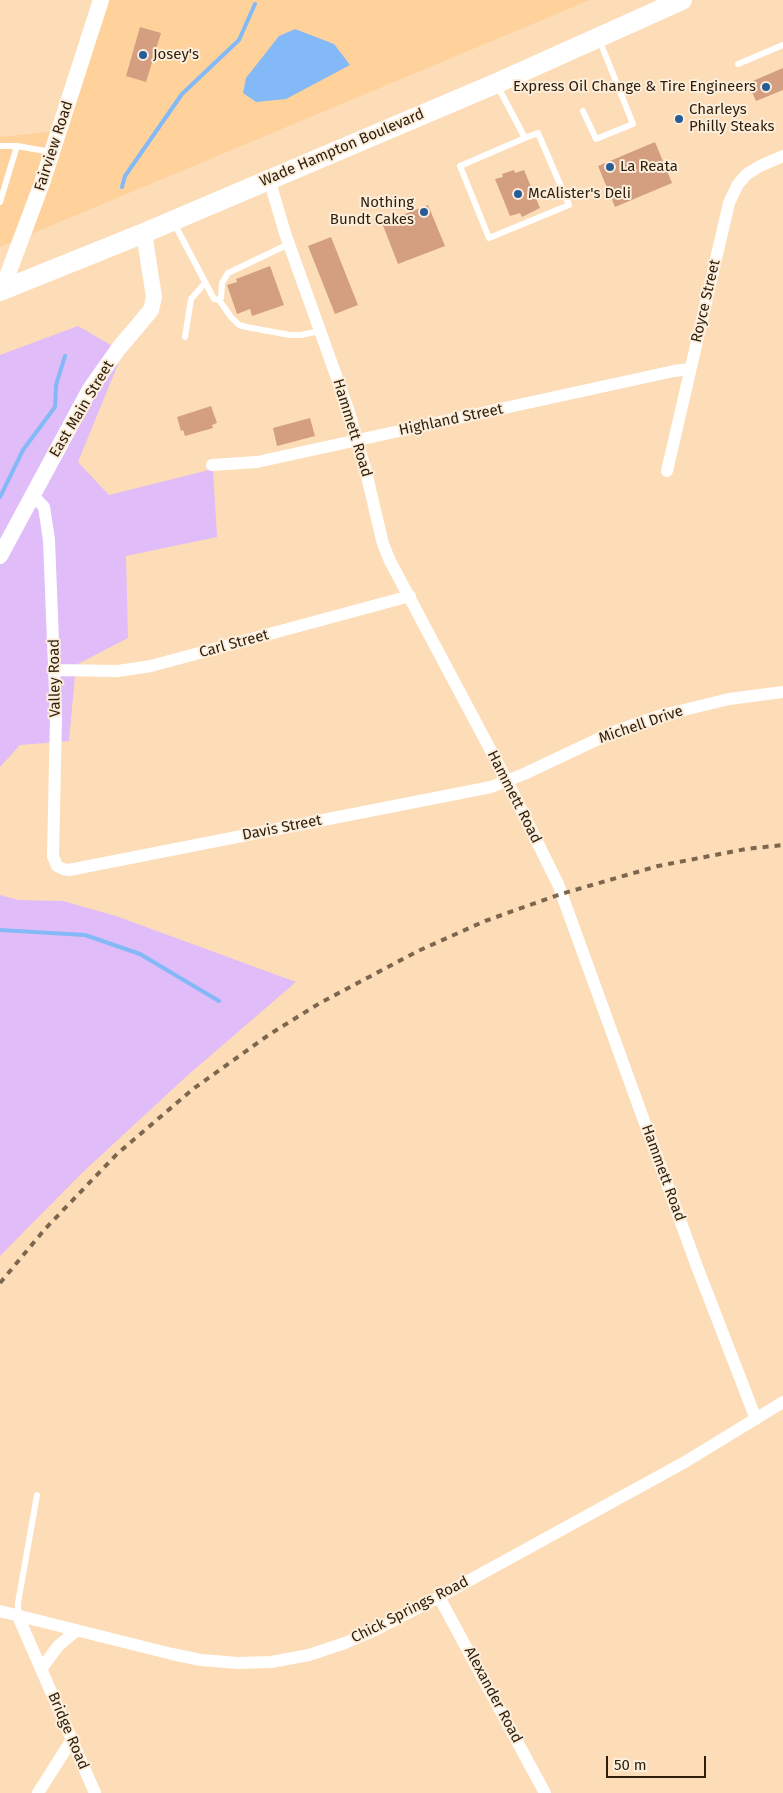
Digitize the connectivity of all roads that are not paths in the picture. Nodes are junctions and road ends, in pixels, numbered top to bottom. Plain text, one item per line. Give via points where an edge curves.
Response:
1 (101, 0) edge
2 (682, 0) edge
3 (599, 37) junction
4 (783, 44) edge
5 (738, 64) dead end
6 (496, 83) junction
7 (583, 111) dead end
8 (525, 138) junction
9 (0, 146) edge
10 (17, 146) junction
11 (52, 153) junction
12 (783, 156) edge
13 (269, 179) junction
14 (0, 202) edge
15 (173, 221) junction
16 (144, 233) junction
17 (289, 244) junction
18 (205, 283) junction
19 (1, 292) edge
20 (219, 300) junction
21 (320, 331) junction
22 (185, 337) dead end
23 (690, 369) junction
24 (357, 441) junction
25 (212, 465) dead end
26 (667, 471) dead end
27 (33, 495) junction
28 (0, 556) edge
29 (410, 596) junction
30 (56, 670) junction
31 (783, 692) edge
32 (507, 781) junction
33 (57, 866) joint
34 (783, 1402) edge
35 (756, 1419) junction
36 (37, 1494) dead end
37 (440, 1597) junction
38 (0, 1611) edge
39 (18, 1616) junction
40 (76, 1631) junction
41 (42, 1668) junction
42 (71, 1741) junction
43 (38, 1793) edge
44 (95, 1793) edge
45 (545, 1793) edge

1 - 11 street, Fairview Road
2 - 3 main road, Wade Hampton Boulevard
3 - 6 main road, Wade Hampton Boulevard
3 - 7 lane via 633,124 596,139
4 - 5 lane
6 - 8 lane
6 - 13 main road, Wade Hampton Boulevard
8 - 8 lane via 460,166 489,238 570,205 538,133
9 - 10 lane
10 - 11 lane
10 - 14 lane
11 - 19 street, Fairview Road
12 - 23 street, Royce Street via 747,174 733,192
13 - 15 main road, Wade Hampton Boulevard
13 - 17 street, Hammett Road
15 - 16 main road, Wade Hampton Boulevard
15 - 18 lane
16 - 19 main road, Wade Hampton Boulevard
16 - 27 street, East Main Street via 154,297 150,310 90,389
17 - 20 lane via 228,273 222,282
17 - 21 street, Hammett Road
18 - 20 lane via 214,299
18 - 22 lane via 191,299
20 - 21 lane via 239,325 290,336
21 - 24 street, Hammett Road
23 - 24 street, Highland Street
23 - 26 street, Royce Street
24 - 25 street, Highland Street via 257,462
24 - 29 street, Hammett Road via 383,544
27 - 28 street, East Main Street
27 - 30 street, Valley Road via 44,507 49,540
29 - 30 street, Carl Street via 150,666 118,671
29 - 32 street, Hammett Road
30 - 33 street, Valley Road via 52,856
31 - 32 street, Michell Drive via 729,699 659,716 611,733
32 - 33 street, Davis Street via 491,787 69,870
32 - 35 street, Hammett Road via 558,884
34 - 35 street, Chick Springs Road
35 - 37 street, Chick Springs Road via 685,1462
36 - 39 lane
37 - 40 street, Chick Springs Road via 345,1643 309,1655 271,1662 201,1660
37 - 45 street, Alexander Road
38 - 39 street, Chick Springs Road
39 - 40 street, Chick Springs Road
39 - 41 street, Bridge Road
40 - 41 street via 58,1646
41 - 42 street, Bridge Road
42 - 43 street
42 - 44 street, Bridge Road

